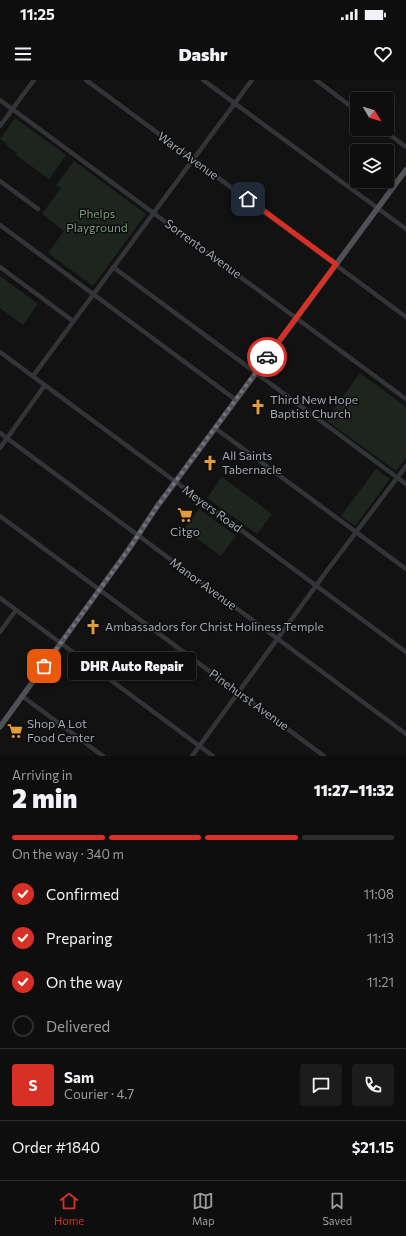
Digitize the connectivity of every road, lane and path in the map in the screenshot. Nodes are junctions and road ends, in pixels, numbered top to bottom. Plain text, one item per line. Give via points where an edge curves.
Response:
1 (34, 80) edge
2 (86, 80) edge
3 (203, 80) edge
4 (252, 80) edge
5 (316, 80) edge
6 (0, 100) edge
7 (235, 103) junction
8 (350, 105) edge
9 (12, 109) junction
10 (0, 126) edge
11 (391, 136) edge
12 (406, 147) edge
13 (193, 159) junction
14 (406, 170) edge
15 (0, 181) edge
16 (377, 208) junction
17 (38, 209) dead end
18 (153, 212) junction
19 (0, 225) edge
20 (406, 229) edge
21 (336, 264) junction
22 (0, 267) edge
23 (113, 267) junction
24 (93, 295) junction
25 (406, 317) edge
26 (296, 318) junction
27 (73, 322) junction
28 (0, 352) edge
29 (256, 373) junction
30 (33, 376) junction
31 (45, 385) junction
32 (406, 399) edge
33 (236, 400) junction
34 (215, 428) junction
35 (0, 433) edge
36 (7, 438) junction
37 (0, 448) edge
38 (406, 466) edge
39 (397, 478) junction
40 (176, 482) junction
41 (406, 484) edge
42 (0, 516) edge
43 (356, 532) junction
44 (138, 536) junction
45 (406, 569) edge
46 (316, 586) junction
47 (100, 590) junction
48 (0, 598) edge
49 (16, 610) junction
50 (0, 632) edge
51 (278, 639) junction
52 (61, 643) junction
53 (406, 652) edge
54 (238, 693) junction
55 (22, 696) junction
56 (0, 727) edge
57 (406, 734) edge
58 (200, 746) junction
59 (103, 756) edge
60 (192, 756) edge
61 (213, 756) edge
62 (324, 756) edge

1 - 9 street
2 - 13 street, Ward Avenue
3 - 7 street
4 - 7 street
5 - 8 street
6 - 9 street, Sorrento Avenue
7 - 13 street
7 - 16 street
9 - 10 street
9 - 18 street, Sorrento Avenue
11 - 12 street
13 - 18 street
13 - 21 street, Ward Avenue
14 - 16 main road
15 - 17 street
16 - 20 street
16 - 21 main road
18 - 23 street
18 - 26 street, Sorrento Avenue
19 - 24 street
21 - 25 street, Ward Avenue
21 - 26 main road
22 - 27 street
23 - 24 street
23 - 29 street
24 - 27 street
24 - 33 street
26 - 29 main road
26 - 32 street, Sorrento Avenue
27 - 30 street
28 - 30 street, Meyers Road
29 - 33 main road
29 - 39 street
30 - 31 street, Meyers Road
31 - 36 street
31 - 40 street, Meyers Road
33 - 34 main road
34 - 40 main road
34 - 43 street
35 - 36 street, Manor Avenue
36 - 37 street
36 - 44 street, Manor Avenue
38 - 39 street
39 - 41 street
39 - 43 street
40 - 44 main road
40 - 46 street, Meyers Road
42 - 47 street, Pinehurst Avenue
43 - 45 street
43 - 46 street
44 - 47 main road
44 - 51 street, Manor Avenue
46 - 51 street
46 - 53 street, Meyers Road
47 - 52 main road
47 - 54 street, Pinehurst Avenue
48 - 49 street
49 - 50 street
49 - 52 street
51 - 54 street
51 - 57 street, Manor Avenue
52 - 55 main road
52 - 58 street
54 - 58 street
54 - 62 street, Pinehurst Avenue
55 - 56 main road
55 - 59 street
58 - 60 street
58 - 61 street

